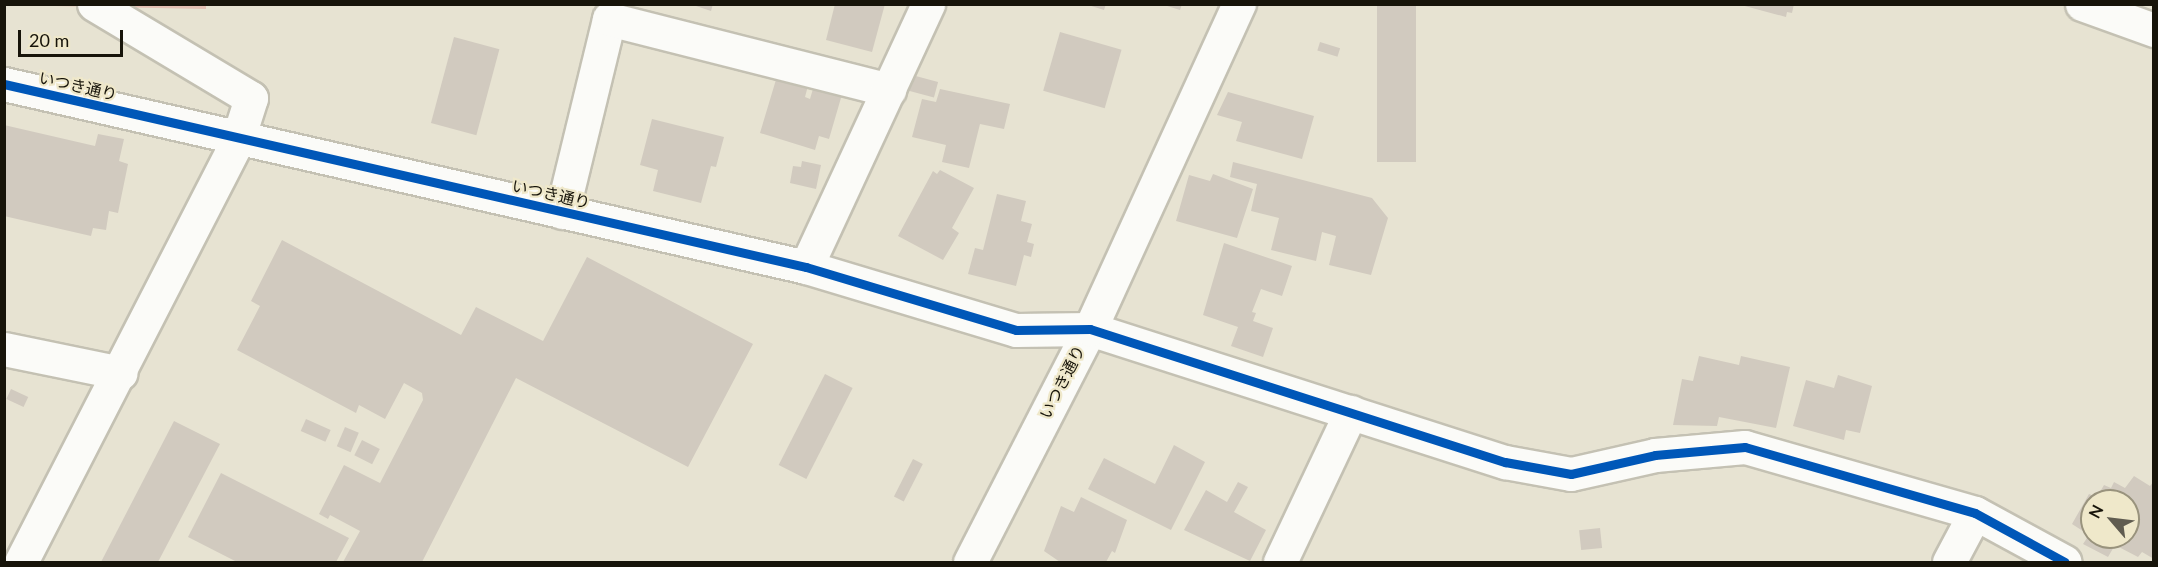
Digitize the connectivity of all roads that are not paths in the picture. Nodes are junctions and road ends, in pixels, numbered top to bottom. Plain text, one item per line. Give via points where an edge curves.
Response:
1 (94, 4) edge
2 (928, 4) edge
3 (1239, 4) edge
4 (2082, 4) edge
5 (2154, 30) edge
6 (4, 84) edge
7 (888, 90) junction
8 (238, 139) junction
9 (562, 212) junction
10 (806, 267) junction
11 (1090, 329) junction
12 (4, 349) edge
13 (121, 373) junction
14 (1351, 412) junction
15 (1976, 513) junction
16 (21, 562) edge
17 (970, 562) edge
18 (1280, 562) edge
19 (1950, 562) edge
20 (2065, 562) edge

1 - 8 street via 251,98
2 - 7 street
3 - 11 street
4 - 5 street
6 - 8 street, いつき通り
7 - 9 street via 609,19
7 - 10 street
8 - 9 street, いつき通り
8 - 13 street
9 - 10 street, いつき通り
10 - 11 street, いつき通り via 1016,330
11 - 14 street
11 - 17 street, いつき通り
12 - 13 street
13 - 16 street
14 - 15 street via 1505,462 1571,474 1655,455 1745,447
14 - 18 street
15 - 19 street
15 - 20 street

